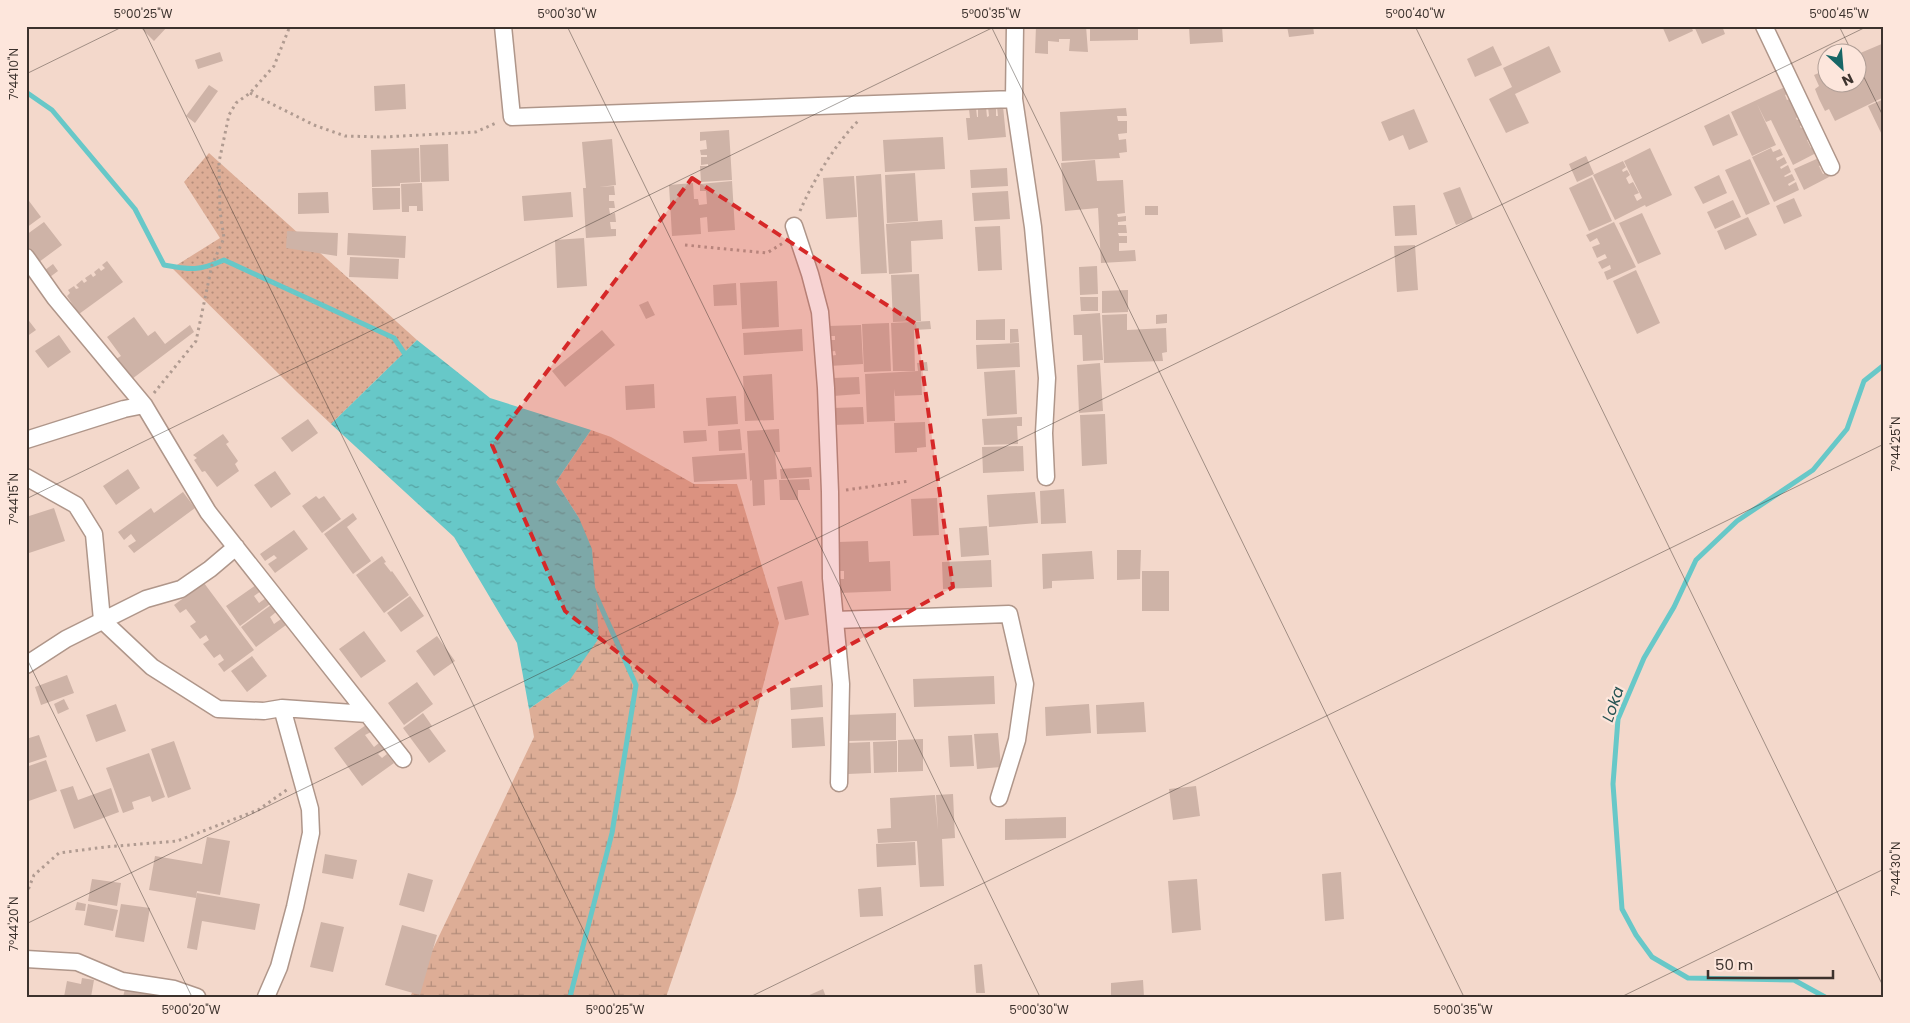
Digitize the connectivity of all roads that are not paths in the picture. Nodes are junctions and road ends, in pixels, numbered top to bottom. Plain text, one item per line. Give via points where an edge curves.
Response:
1 (503, 26) edge
2 (1015, 26) edge
3 (1764, 26) edge
4 (1014, 99) junction
5 (1831, 167) dead end
6 (794, 226) road end
7 (26, 257) edge
8 (144, 405) junction
9 (26, 440) edge
10 (26, 477) edge
11 (1046, 478) dead end
12 (236, 547) junction
13 (102, 620) junction
14 (835, 620) junction
15 (26, 665) edge
16 (282, 708) junction
17 (366, 714) junction
18 (403, 759) dead end
19 (839, 783) dead end
20 (999, 798) dead end
21 (26, 958) edge
22 (197, 997) edge
23 (266, 997) edge

1 - 4 street via 512,117
2 - 4 street
3 - 5 street
4 - 11 street via 1033,227 1047,378
6 - 14 street via 820,312
7 - 8 street via 55,298
8 - 9 street
8 - 12 street via 208,512
10 - 13 street via 76,505 94,534
12 - 13 street via 182,589 146,599
12 - 17 street
13 - 15 street
13 - 16 street via 152,667 218,709 264,711
14 - 19 street via 841,684
14 - 20 street via 1008,614 1025,684 1017,740
16 - 17 street
16 - 23 street via 310,809 311,832 279,967
17 - 18 street
21 - 22 street via 76,962 122,981 174,989

